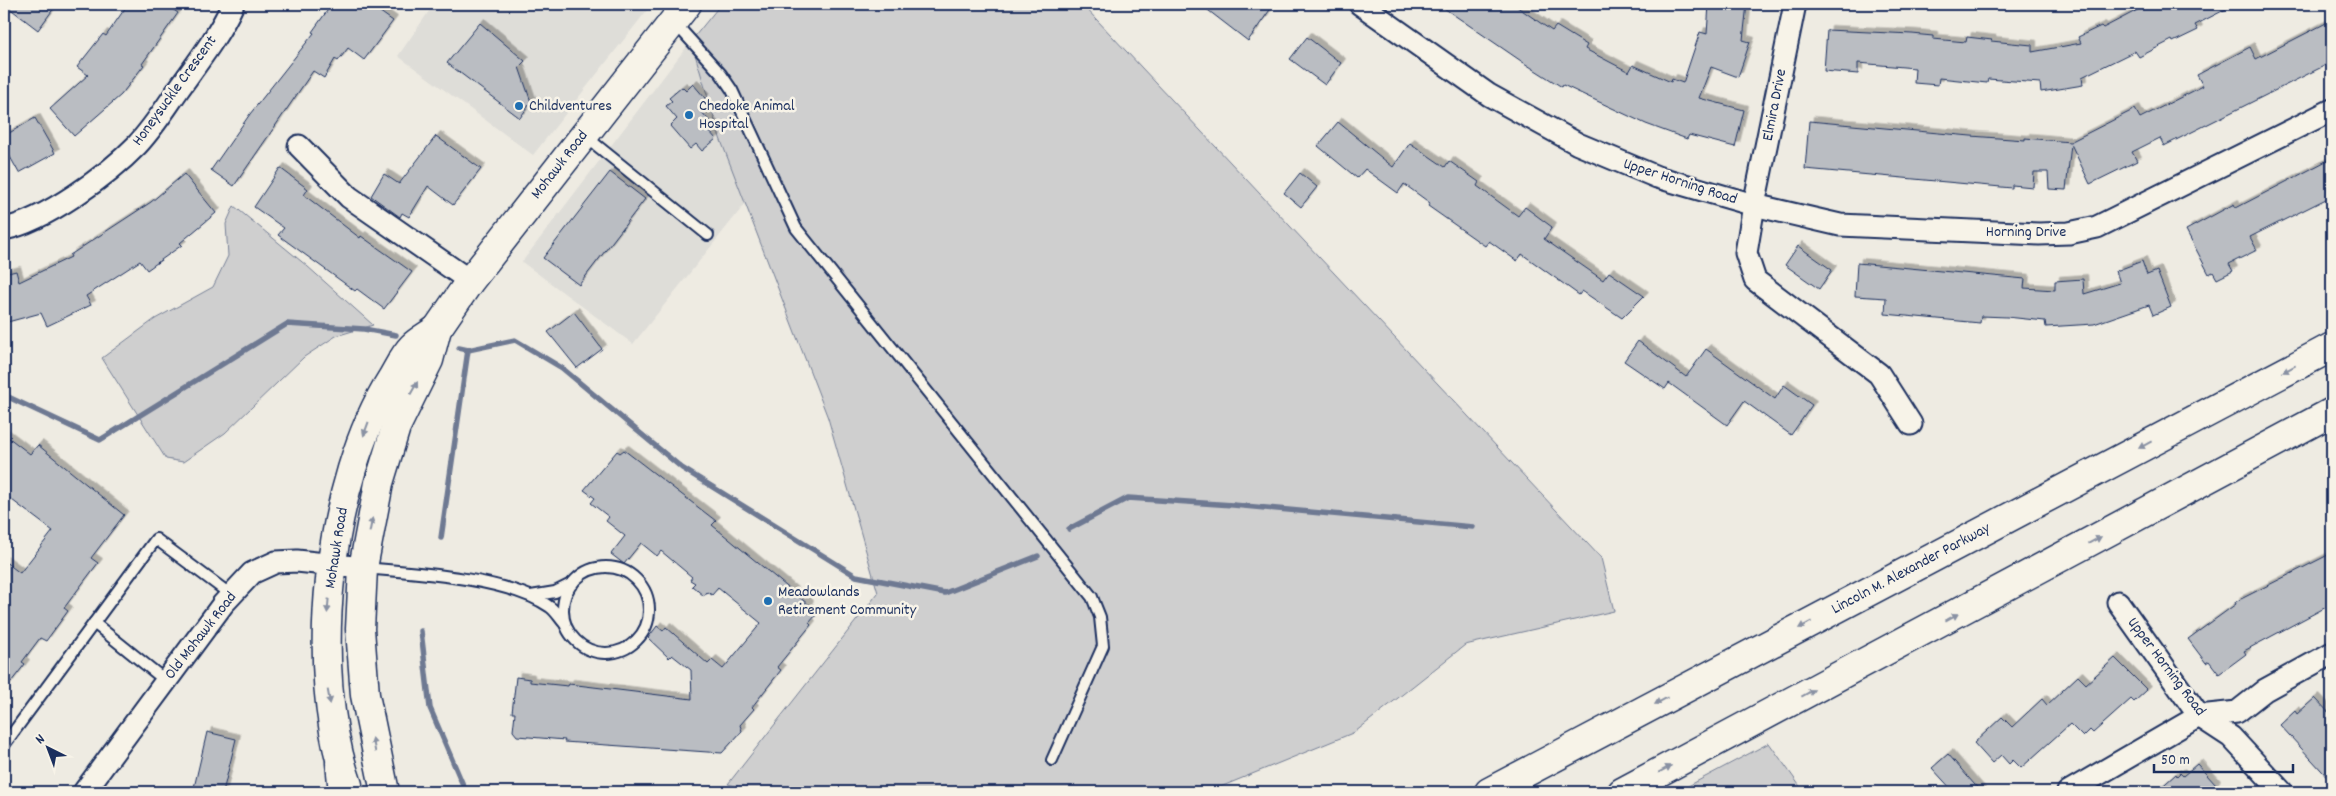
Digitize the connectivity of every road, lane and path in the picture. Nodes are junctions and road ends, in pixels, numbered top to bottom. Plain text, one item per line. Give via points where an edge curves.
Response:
1 (233, 4) edge
2 (1360, 4) edge
3 (1795, 4) edge
4 (680, 13) edge
5 (2332, 110) edge
6 (584, 135) junction
7 (299, 146) dead end
8 (1754, 206) junction
9 (4, 229) edge
10 (708, 235) dead end
11 (470, 281) junction
12 (437, 329) junction
13 (2332, 347) edge
14 (2332, 412) edge
15 (1911, 424) dead end
16 (332, 564) junction
17 (363, 568) junction
18 (573, 582) junction
19 (232, 595) junction
20 (531, 596) junction
21 (2118, 602) dead end
22 (94, 623) junction
23 (565, 625) junction
24 (2332, 653) edge
25 (166, 680) junction
26 (2199, 716) junction
27 (4, 745) edge
28 (1052, 760) dead end
29 (340, 763) junction
30 (84, 792) edge
31 (343, 792) edge
32 (351, 792) edge
33 (385, 792) edge
34 (1489, 792) edge
35 (1622, 792) edge
36 (2068, 792) edge
37 (2282, 792) edge

1 - 9 street, Honeysuckle Crescent via 209,48 138,145 50,211
2 - 8 street, Upper Horning Road via 1489,94 1554,132 1632,167
3 - 8 street, Elmira Drive
4 - 6 main road, Mohawk Road
4 - 28 lane via 732,90 796,228 1092,597 1100,617 1103,646
5 - 8 street, Horning Drive via 2134,210 2097,227 2069,233 1840,225
6 - 10 lane
6 - 11 main road, Mohawk Road
7 - 11 street via 349,197
8 - 15 street, Upper Horning Road via 1746,253 1755,280 1879,374
11 - 12 main road, Mohawk Road
12 -> 16 main road, Mohawk Road via 412,347 370,419 351,469
17 -> 12 main road, Mohawk Road via 379,483 390,445 403,409 429,360
13 -> 34 main road, Lincoln M. Alexander Parkway
35 -> 14 main road
16 - 17 street, Old Mohawk Road
16 - 19 street, Old Mohawk Road via 276,562 252,573
16 -> 29 main road, Mohawk Road via 326,622 328,688
17 - 20 lane via 419,572 511,588
33 -> 17 main road, Mohawk Road via 365,695 360,630
18 - 20 lane via 555,592
18 - 23 lane via 563,610
18 - 23 lane via 590,570 620,569 643,588 649,617 641,636 629,647 615,653 584,648
19 - 22 lane via 156,539
19 - 25 street, Old Mohawk Road
20 - 23 lane via 552,608
21 - 26 street, Upper Horning Road
22 - 25 lane
22 - 27 lane
24 - 26 street via 2266,690 2237,712
25 - 30 street, Old Mohawk Road
26 - 36 street
26 - 37 street, Upper Horning Road via 2230,737
29 - 31 main road
29 - 32 main road, Mohawk Road

